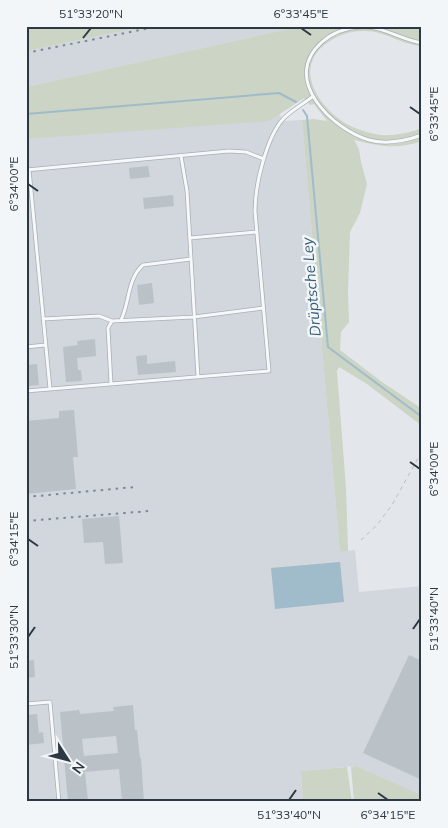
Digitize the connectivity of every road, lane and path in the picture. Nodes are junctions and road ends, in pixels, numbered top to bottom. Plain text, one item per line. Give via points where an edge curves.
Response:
1 (422, 43) edge
2 (312, 98) junction
3 (422, 135) edge
4 (181, 156) junction
5 (264, 159) junction
6 (28, 170) edge
7 (257, 232) junction
8 (190, 238) junction
9 (191, 259) junction
10 (263, 308) junction
11 (194, 317) junction
12 (43, 319) junction
13 (120, 320) junction
14 (112, 321) junction
15 (46, 345) junction
16 (26, 347) edge
17 (198, 377) junction
18 (111, 384) junction
19 (50, 389) junction
20 (26, 391) edge
21 (422, 451) edge
22 (361, 540) dead end
23 (26, 704) edge
24 (59, 802) edge

1 - 2 lane via 365,26 332,34 317,46 308,64 306,75
2 - 3 lane via 339,126 362,137 388,142
2 - 5 lane via 281,121
4 - 5 lane via 239,151
4 - 6 lane
4 - 8 lane
5 - 7 lane via 255,197
6 - 12 lane
7 - 8 lane
7 - 10 lane
8 - 9 lane
9 - 11 lane
9 - 13 lane via 143,265 134,275 127,306
10 - 11 lane
10 - 17 lane via 269,371
11 - 13 lane
11 - 17 lane
12 - 14 lane via 98,316
12 - 15 lane
13 - 14 lane
14 - 18 lane via 108,328
15 - 16 lane
15 - 19 lane
17 - 18 lane
18 - 19 lane
19 - 20 lane
21 - 22 path via 392,505
23 - 24 lane via 50,702

